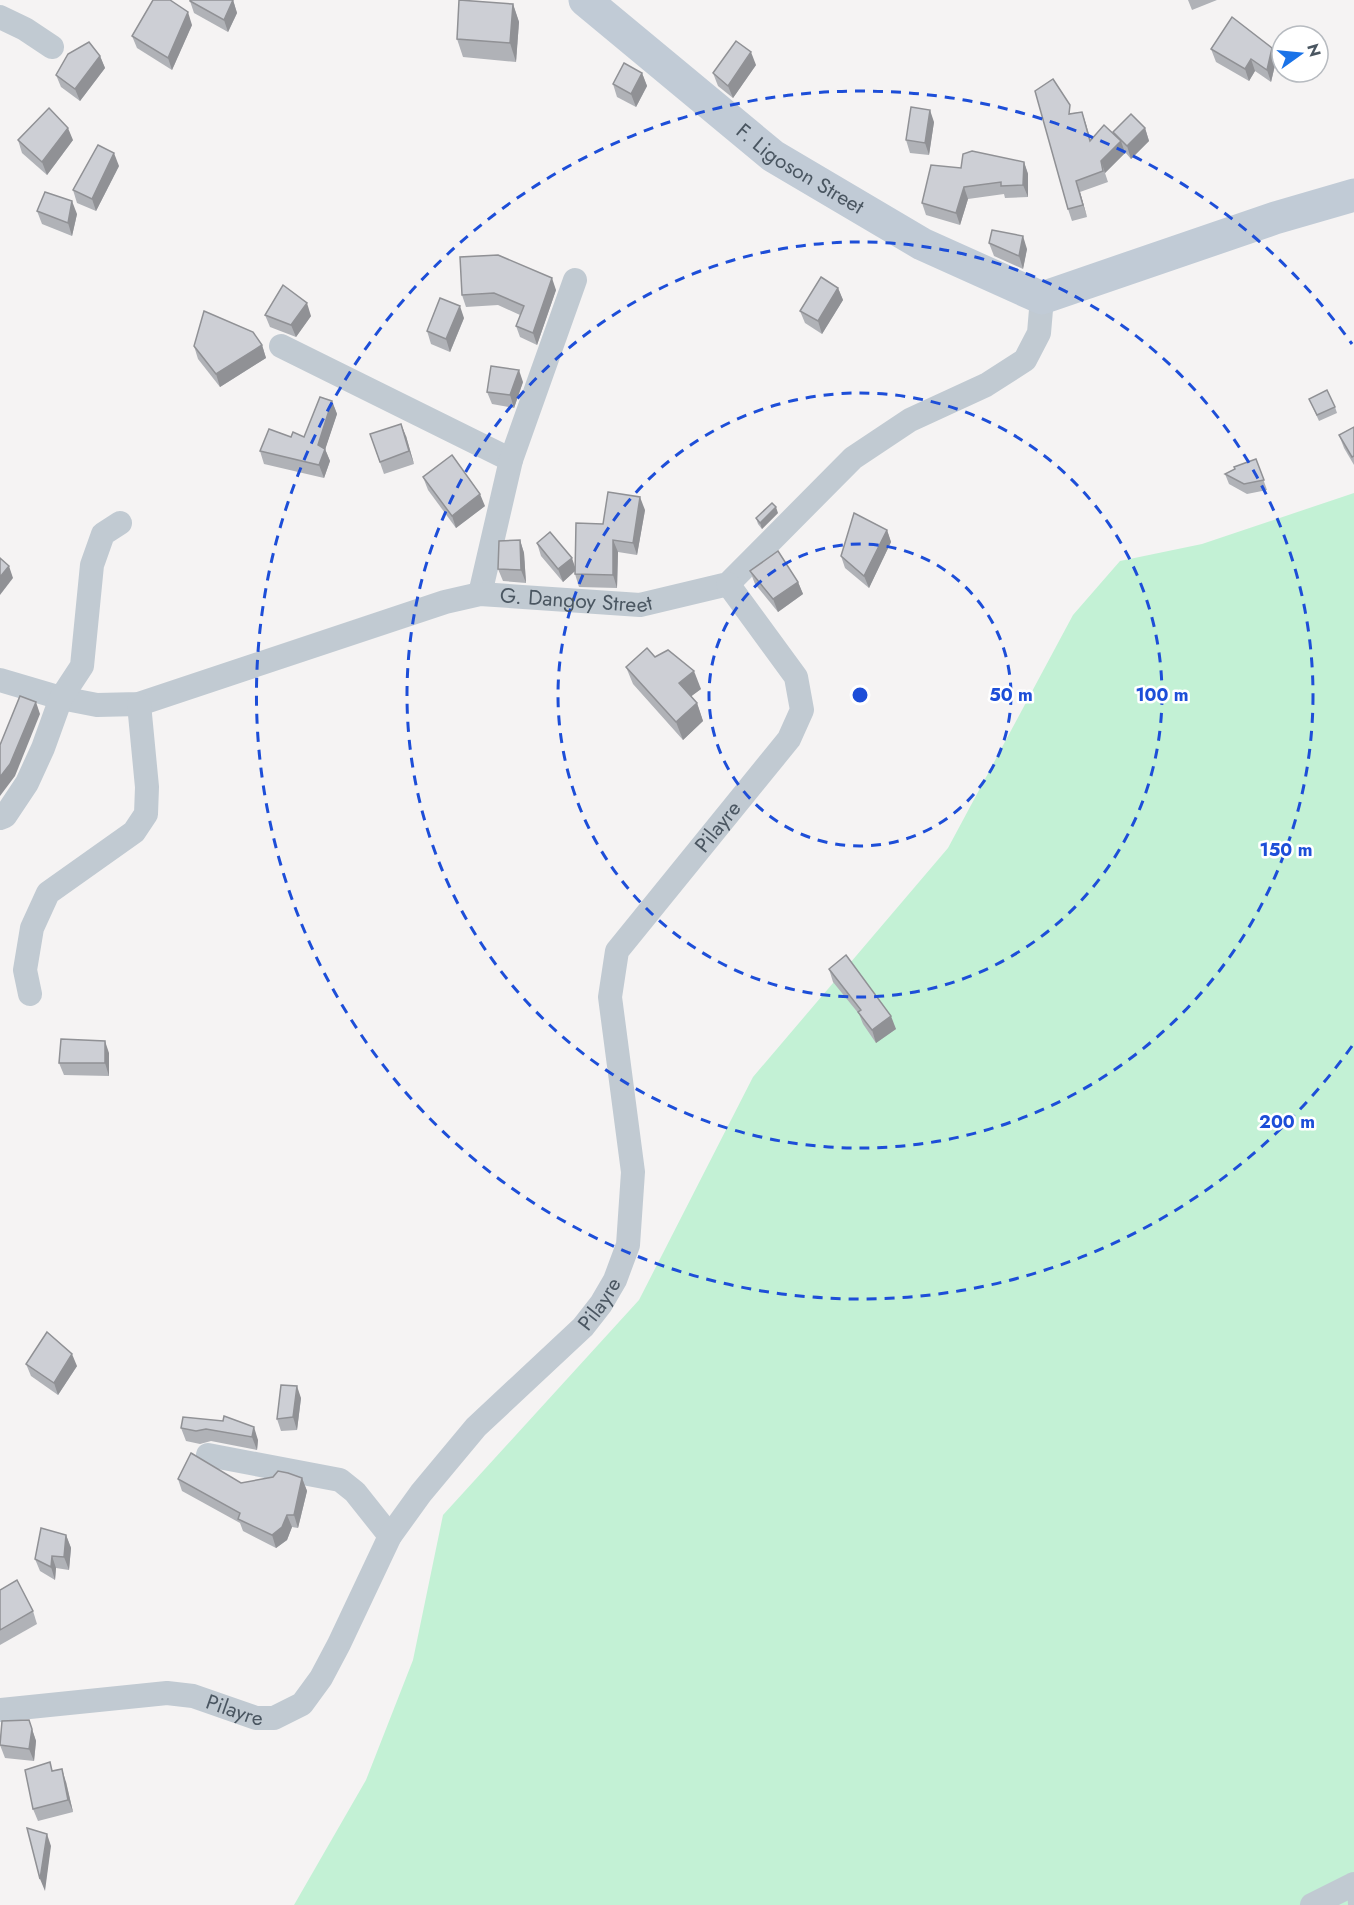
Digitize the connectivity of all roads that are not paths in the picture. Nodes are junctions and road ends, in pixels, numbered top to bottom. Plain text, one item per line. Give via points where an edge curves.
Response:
1 (585, 0) edge
2 (0, 17) edge
3 (52, 47) dead end
4 (1354, 195) edge
5 (575, 280) dead end
6 (1042, 297) junction
7 (280, 346) dead end
8 (511, 460) junction
9 (120, 523) dead end
10 (728, 584) junction
11 (480, 594) junction
12 (0, 680) edge
13 (61, 698) junction
14 (139, 704) junction
15 (0, 819) edge
16 (30, 994) dead end
17 (208, 1455) dead end
18 (390, 1536) junction
19 (0, 1710) edge
20 (1354, 1884) edge
21 (1312, 1905) edge
22 (1353, 1905) edge

1 - 6 street, F. Ligoson Street via 773,156 922,244
2 - 3 street
4 - 6 street
5 - 8 street
6 - 10 street via 1039,333 1025,360 986,385 910,420 853,458
7 - 8 street
8 - 11 street
9 - 13 street via 103,534 98,547 92,565 82,666
10 - 11 street, G. Dangoy Street via 640,605
10 - 18 street, Pilayre via 796,677 802,710 789,739 617,951 610,997 633,1172 628,1245 615,1280 583,1327 476,1427
11 - 14 street, G. Dangoy Street via 445,602
12 - 13 street, G. Dangoy Street
13 - 14 street, G. Dangoy Street via 97,705
13 - 15 street via 27,783
14 - 16 street via 146,814 134,832 48,892 32,928 26,960
17 - 18 street via 340,1480 355,1492
18 - 19 street, Pilayre via 321,1678 302,1704 290,1712 274,1718 256,1718 193,1696 167,1693
20 - 21 street
20 - 22 lane

